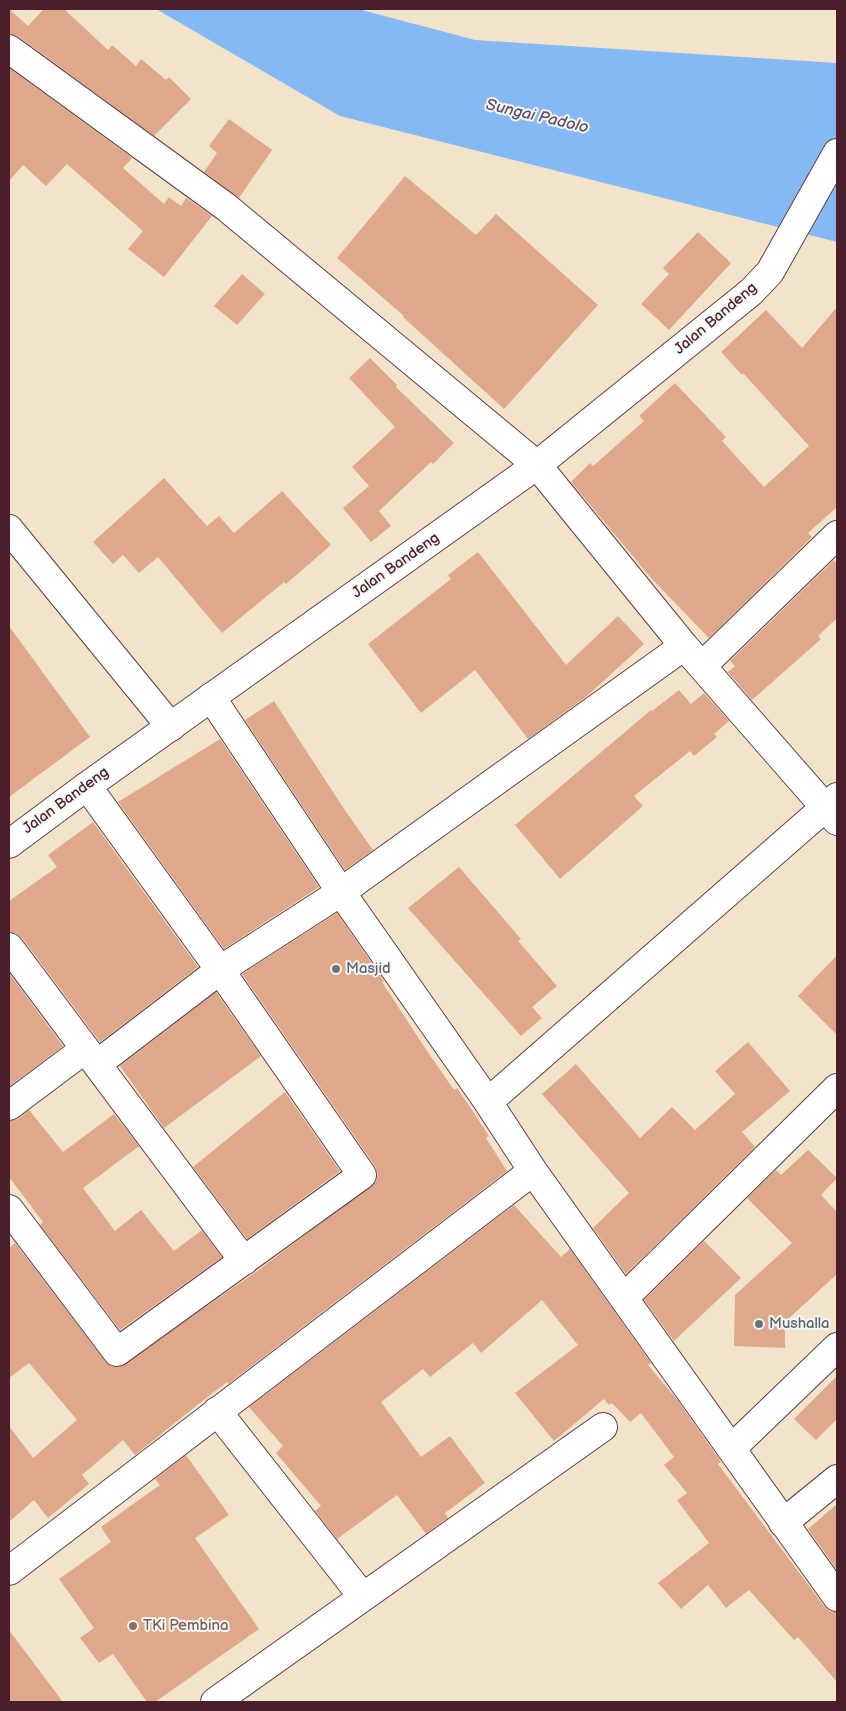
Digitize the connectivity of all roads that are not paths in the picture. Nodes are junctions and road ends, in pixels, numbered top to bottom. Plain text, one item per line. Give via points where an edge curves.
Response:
1 (9, 49) edge
2 (837, 153) edge
3 (537, 465) junction
4 (9, 528) edge
5 (837, 535) edge
6 (693, 656) junction
7 (211, 697) junction
8 (171, 726) junction
9 (87, 786) junction
10 (833, 809) edge
11 (9, 844) edge
12 (342, 892) junction
13 (9, 946) edge
14 (220, 970) junction
15 (91, 1056) junction
16 (837, 1088) edge
17 (488, 1102) junction
18 (9, 1106) edge
19 (533, 1171) junction
20 (9, 1209) edge
21 (244, 1261) junction
22 (624, 1298) junction
23 (837, 1347) edge
24 (217, 1411) junction
25 (603, 1427) dead end
26 (731, 1449) junction
27 (837, 1479) edge
28 (783, 1523) junction
29 (9, 1571) edge
30 (363, 1597) junction
31 (837, 1597) edge
32 (215, 1702) edge

1 - 3 street via 226,207
2 - 3 street, Jalan Bandeng via 770,272 751,292
3 - 6 street
3 - 7 street, Jalan Bandeng
4 - 8 street
5 - 6 street
6 - 10 street
6 - 12 street
7 - 8 street, Jalan Bandeng
7 - 12 street
8 - 9 street, Jalan Bandeng
9 - 11 street, Jalan Bandeng
9 - 14 street
10 - 17 street
12 - 14 street
12 - 17 street
13 - 15 street
14 - 15 street
14 - 21 street via 362,1175
15 - 18 street
15 - 21 street
16 - 22 street
17 - 19 street
19 - 22 street
19 - 24 street
20 - 21 street via 117,1352
22 - 26 street
23 - 26 street
24 - 29 street
24 - 30 street
25 - 30 street
26 - 28 street
27 - 28 street
28 - 31 street
30 - 32 street

